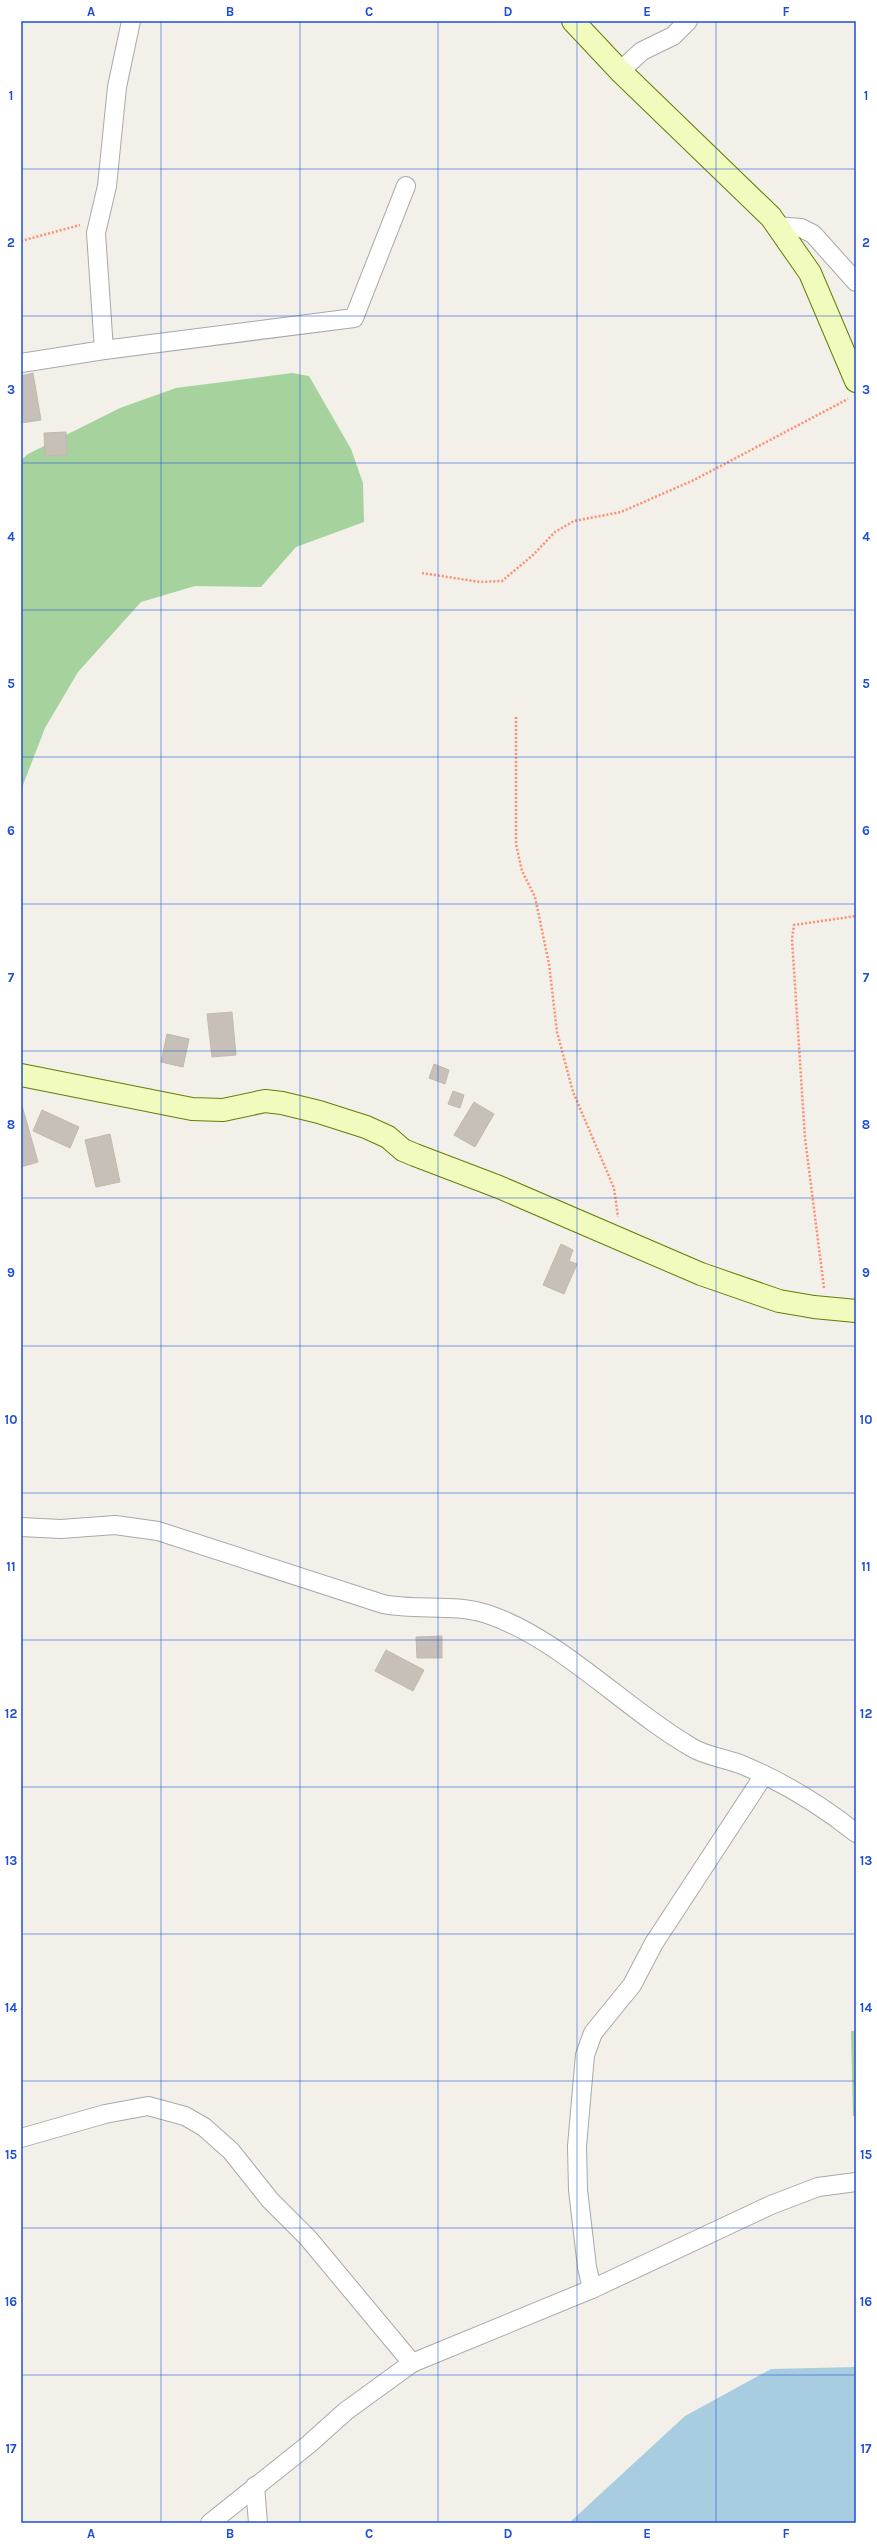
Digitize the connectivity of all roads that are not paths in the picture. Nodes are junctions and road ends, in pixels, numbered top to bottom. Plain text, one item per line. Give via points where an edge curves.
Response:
1 (131, 21) edge
2 (573, 21) edge
3 (688, 21) edge
4 (620, 71) junction
5 (406, 186) dead end
6 (777, 226) junction
7 (856, 282) edge
8 (104, 350) junction
9 (21, 363) edge
10 (852, 390) edge
11 (21, 1075) edge
12 (856, 1311) edge
13 (21, 1527) edge
14 (764, 1775) junction
15 (856, 1833) edge
16 (21, 2138) edge
17 (856, 2182) edge
18 (592, 2289) junction
19 (412, 2363) junction
20 (255, 2486) junction
21 (210, 2523) edge
22 (258, 2523) edge

1 - 8 street via 117,87 107,186 96,233
2 - 4 street
3 - 4 street via 673,36 642,51
4 - 6 street
5 - 8 street via 354,318
6 - 7 street via 801,228 813,234
6 - 10 street via 810,273
8 - 9 street
11 - 12 street via 192,1109 223,1110 266,1101 319,1112 388,1137 403,1150 499,1187 702,1274 779,1301
13 - 14 street via 61,1529 115,1525 158,1531 383,1604 405,1608 442,1607 487,1614 538,1639 693,1749
14 - 15 street via 832,1814
14 - 18 street via 654,1943 632,1985 593,2033 585,2055 577,2153 578,2190 586,2267
16 - 19 street via 105,2114 148,2106 185,2116 198,2123 231,2152 270,2200 308,2238
17 - 18 street via 818,2187 771,2205
18 - 19 street
19 - 20 street via 352,2406 308,2445
20 - 21 street
20 - 22 street

